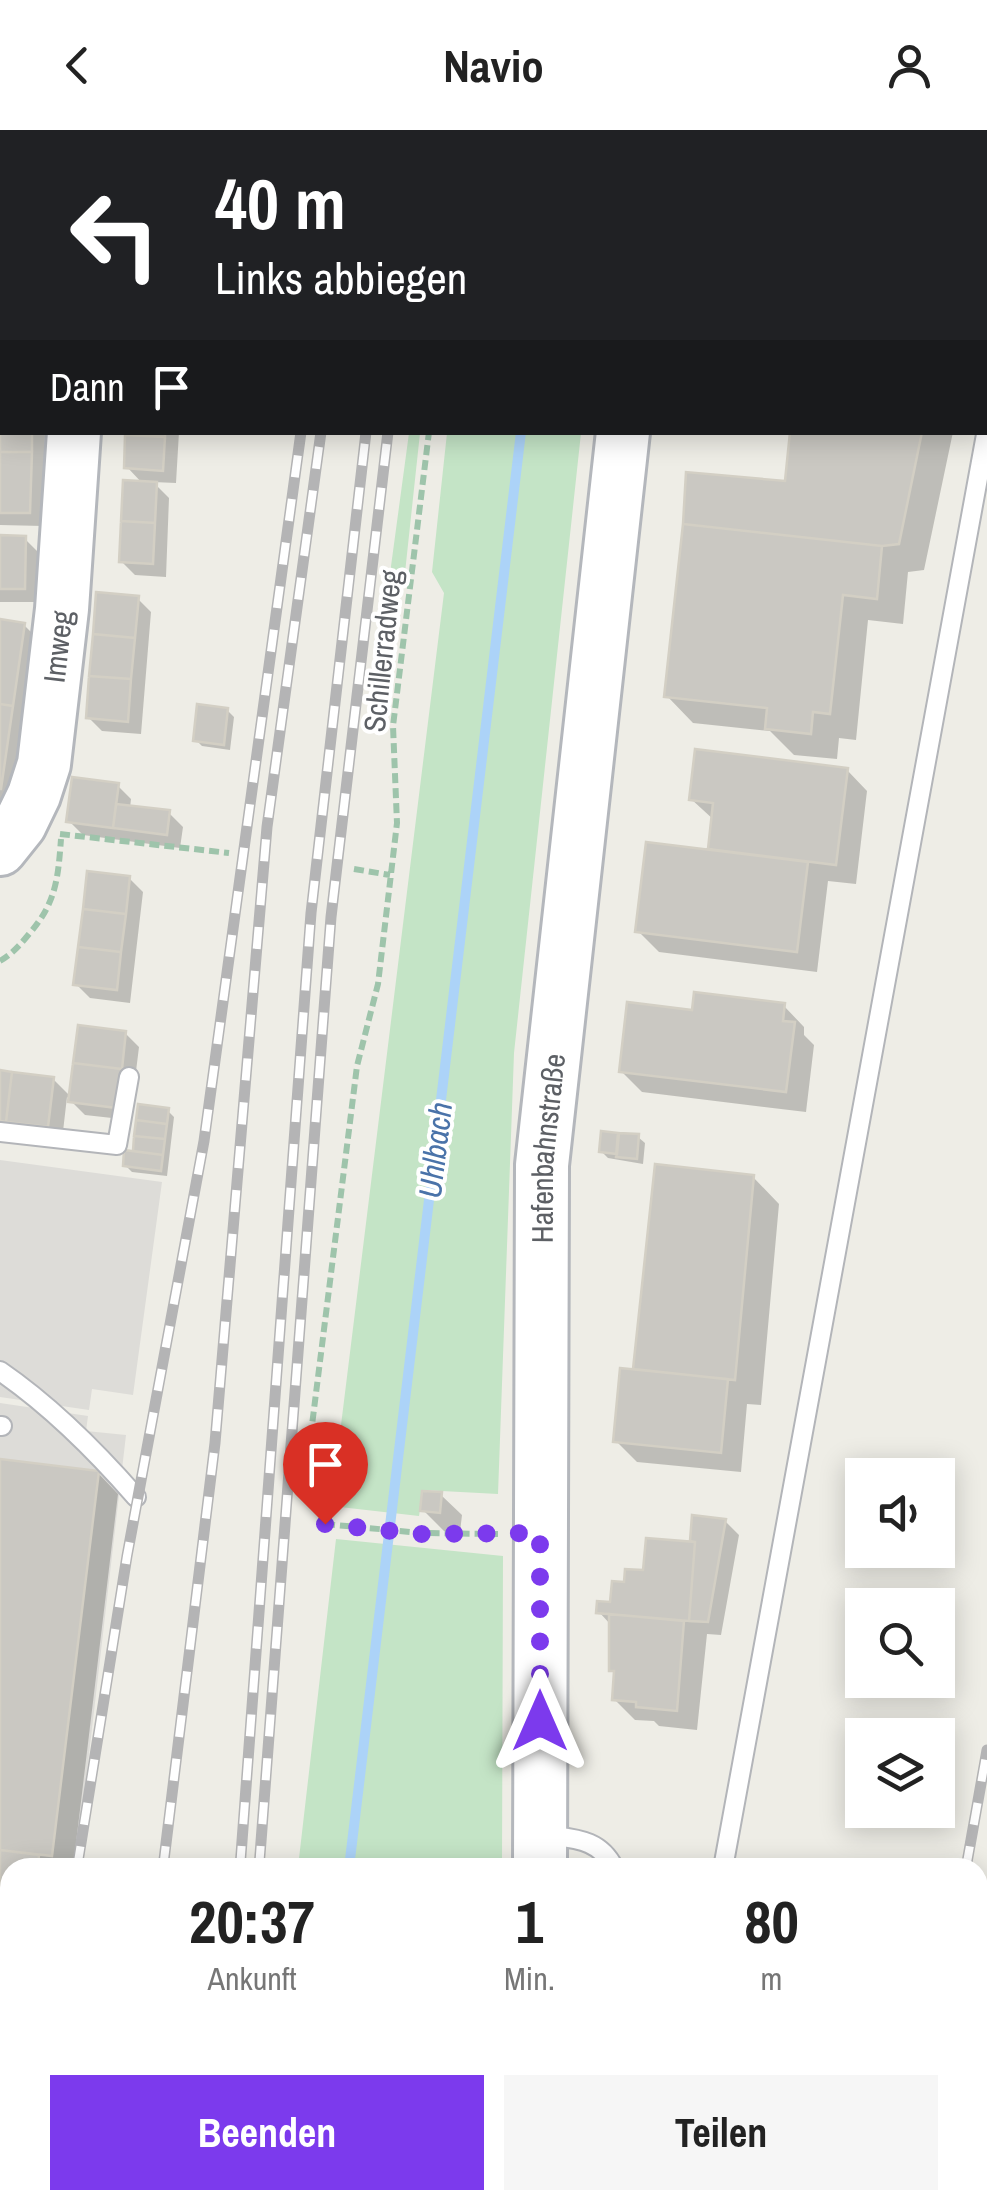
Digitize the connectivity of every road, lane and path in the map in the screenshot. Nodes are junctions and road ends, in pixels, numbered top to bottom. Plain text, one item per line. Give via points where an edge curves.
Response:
1 (74, 435) edge
2 (428, 435) edge
3 (623, 435) edge
4 (986, 435) edge
5 (27, 836) edge
6 (228, 853) dead end
7 (354, 869) dead end
8 (390, 875) junction
9 (0, 961) edge
10 (129, 1077) dead end
11 (0, 1132) edge
12 (0, 1371) edge
13 (305, 1481) dead end
14 (136, 1497) dead end
15 (325, 1524) dead end
16 (540, 1533) junction
17 (540, 1851) edge
18 (609, 1858) edge
19 (725, 1858) edge

1 - 5 main road, Imweg via 44,764
2 - 8 path, Schillerradweg via 393,726 397,824
3 - 16 main road, Hafenbahnstraße via 542,1165
4 - 19 lane
5 - 6 path
5 - 9 path via 58,880 46,915
7 - 8 path
8 - 13 path, Schillerradweg via 378,984 357,1066
10 - 11 lane via 117,1144
12 - 14 lane via 98,1454
15 - 16 path via 421,1534
16 - 17 main road, Hafenbahnstraße
17 - 18 lane via 590,1841

